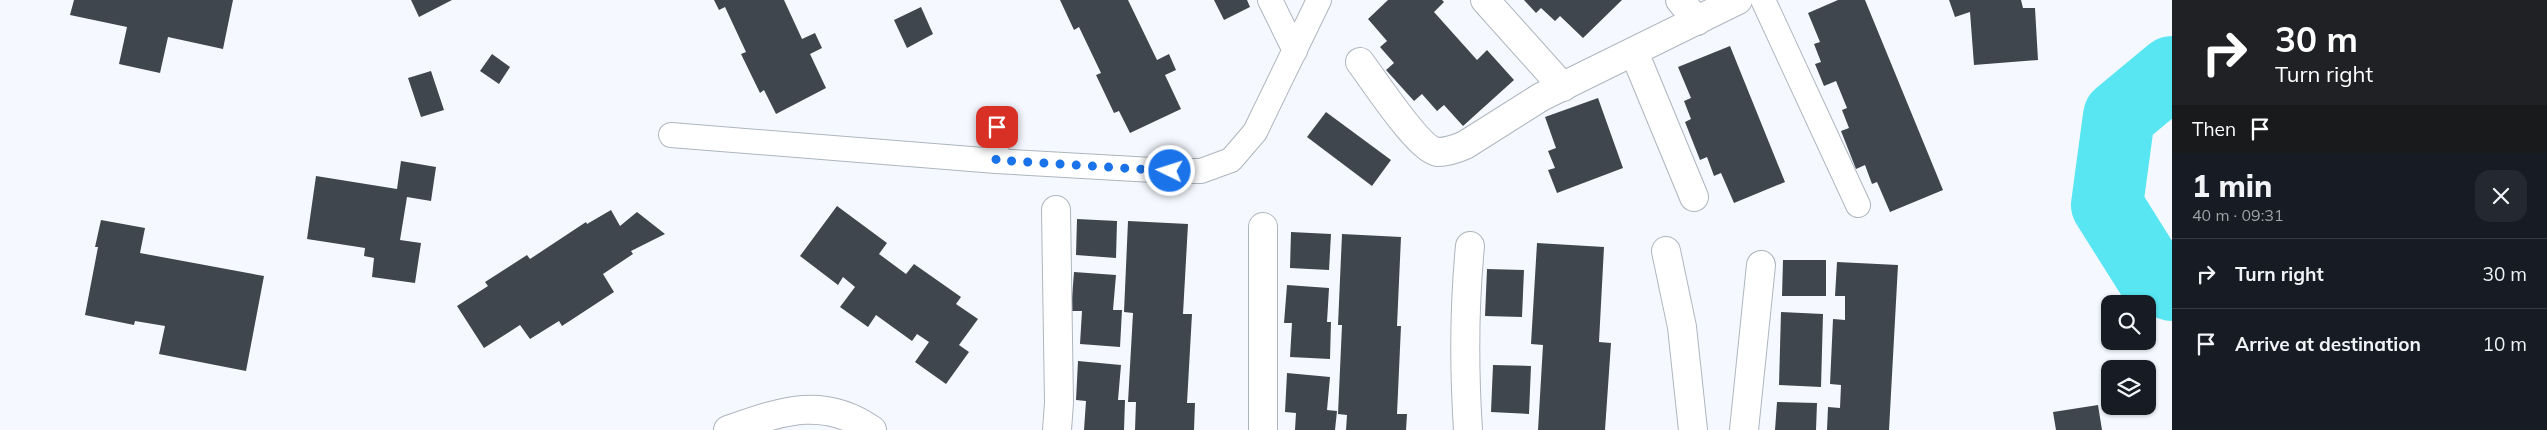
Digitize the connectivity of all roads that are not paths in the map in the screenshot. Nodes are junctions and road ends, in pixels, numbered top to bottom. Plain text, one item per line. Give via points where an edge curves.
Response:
1 (1270, 0) edge
2 (1320, 0) edge
3 (1485, 0) edge
4 (1680, 0) edge
5 (1738, 0) edge
6 (1762, 0) edge
7 (1697, 21) junction
8 (1295, 51) junction
9 (1634, 52) junction
10 (1360, 62) dead end
11 (1563, 87) junction
12 (997, 127) dead end
13 (671, 136) dead end
14 (996, 160) junction
15 (1694, 197) dead end
16 (1858, 206) dead end
17 (1056, 210) dead end
18 (1264, 226) dead end
19 (1470, 246) dead end
20 (1666, 251) dead end
21 (1761, 266) dead end
22 (728, 430) edge
23 (872, 430) edge
24 (1057, 430) edge
25 (1264, 430) edge
26 (1468, 430) edge
27 (1693, 430) edge
28 (1744, 430) edge

1 - 8 lane
2 - 8 lane
3 - 11 street
4 - 7 street
5 - 7 street
6 - 16 lane
7 - 9 street
8 - 14 lane via 1254,132 1231,160 1216,166 1201,171 1170,171
9 - 11 street
9 - 15 street
10 - 11 street via 1407,126 1437,152 1464,145
12 - 14 lane
13 - 14 lane
17 - 24 street
18 - 25 street
19 - 26 street via 1465,290 1464,367
20 - 27 street via 1682,327
21 - 28 street
22 - 23 street via 806,408 833,411 856,419

